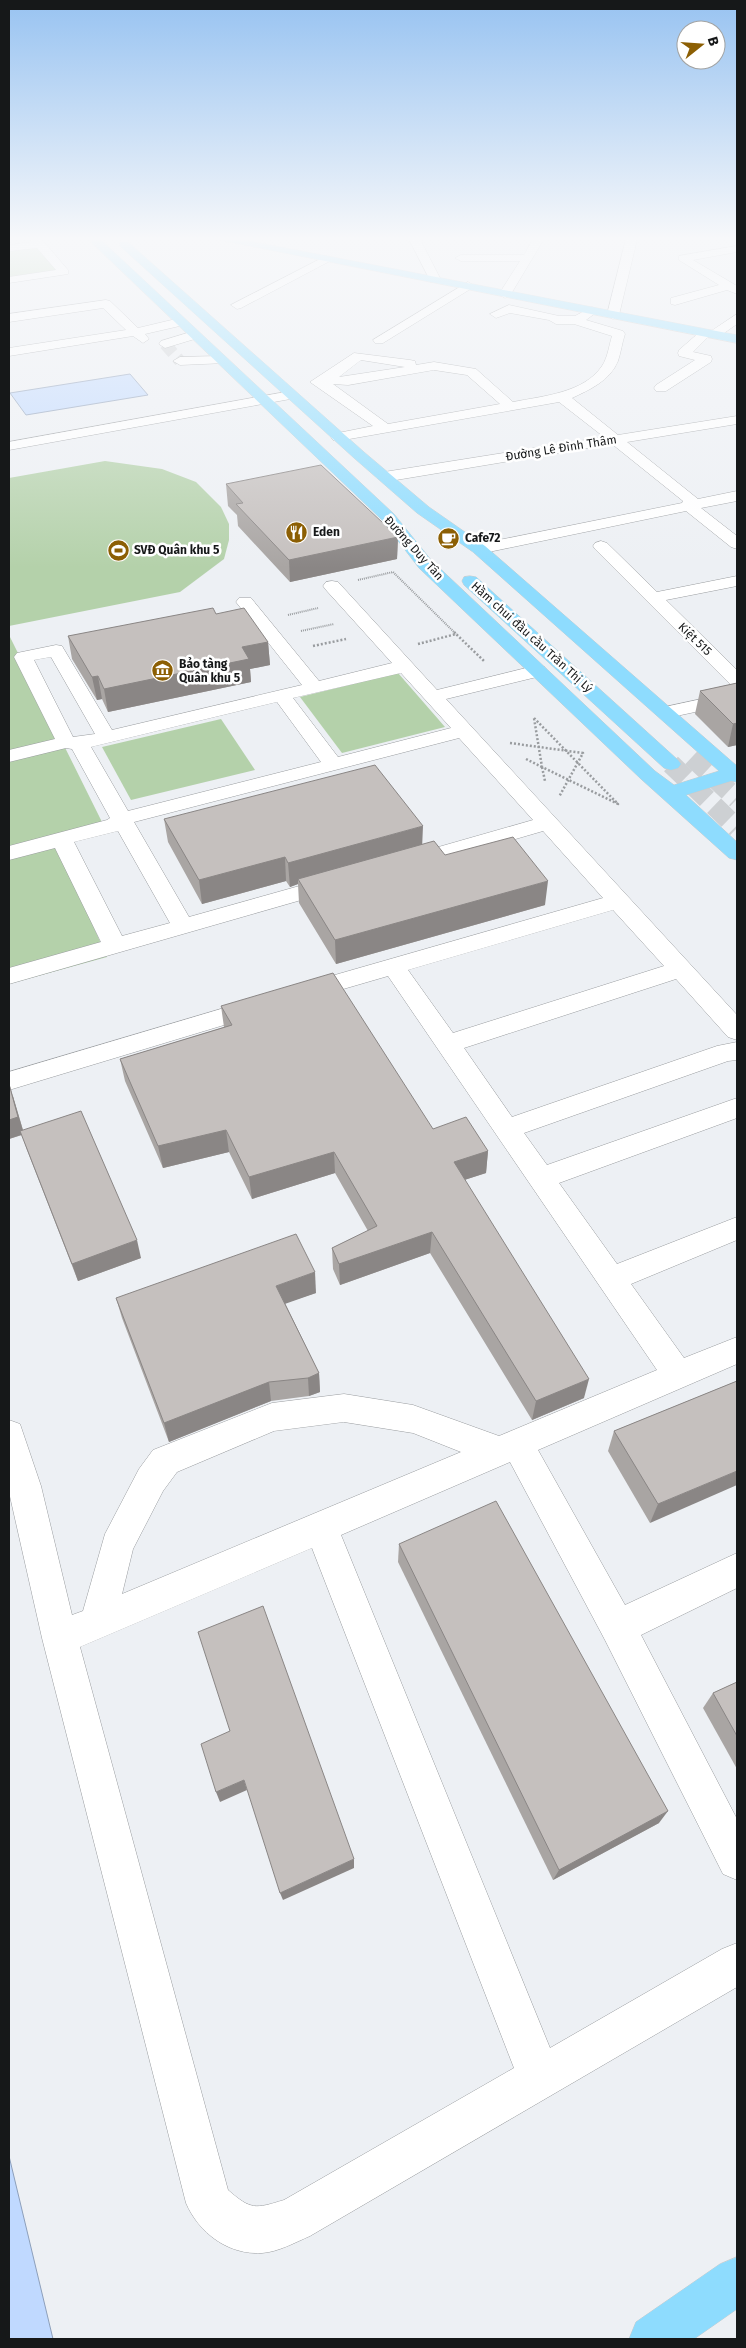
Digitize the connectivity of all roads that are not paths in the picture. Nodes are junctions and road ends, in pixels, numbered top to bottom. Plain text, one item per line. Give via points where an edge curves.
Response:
1 (31, 349) edge
2 (98, 349) edge
3 (209, 349) edge
4 (241, 349) edge
5 (614, 349) edge
6 (690, 349) edge
7 (9, 352) edge
8 (221, 360) junction
9 (9, 361) edge
10 (180, 361) dead end
11 (424, 366) junction
12 (323, 380) junction
13 (661, 388) dead end
14 (287, 392) junction
15 (562, 397) junction
16 (263, 400) junction
17 (510, 406) junction
18 (737, 420) edge
19 (384, 428) junction
20 (338, 437) junction
21 (614, 440) junction
22 (9, 446) edge
23 (384, 477) junction
24 (737, 496) edge
25 (688, 505) junction
26 (423, 510) junction
27 (388, 518) junction
28 (737, 544) edge
29 (602, 546) dead end
30 (479, 549) junction
31 (436, 551) dead end
32 (458, 570) dead end
33 (737, 581) edge
34 (332, 586) road end
35 (654, 598) junction
36 (245, 602) dead end
37 (729, 661) edge
38 (405, 666) junction
39 (538, 671) junction
40 (737, 680) edge
41 (314, 687) junction
42 (281, 695) junction
43 (433, 697) junction
44 (737, 697) edge
45 (666, 712) junction
46 (464, 731) junction
47 (106, 737) junction
48 (73, 743) junction
49 (9, 756) edge
50 (692, 757) tunnel mouth
51 (333, 764) junction
52 (671, 764) tunnel mouth
53 (736, 774) edge
54 (671, 793) junction
55 (553, 813) junction
56 (121, 819) junction
57 (62, 840) junction
58 (737, 852) edge
59 (9, 853) edge
60 (385, 869) edge
61 (356, 877) edge
62 (617, 901) junction
63 (184, 926) junction
64 (115, 946) junction
65 (392, 966) junction
66 (680, 969) junction
67 (9, 976) edge
68 (737, 1031) edge
69 (448, 1044) junction
70 (737, 1051) edge
71 (9, 1080) edge
72 (737, 1108) edge
73 (507, 1129) junction
74 (541, 1178) junction
75 (737, 1228) edge
76 (610, 1279) junction
77 (737, 1350) edge
78 (678, 1375) junction
79 (9, 1434) edge
80 (508, 1448) junction
81 (321, 1528) junction
82 (737, 1570) edge
83 (97, 1623) junction
84 (618, 1627) junction
85 (60, 1638) junction
86 (737, 1860) edge
87 (737, 1964) edge
88 (540, 2078) junction
89 (737, 2281) edge
90 (653, 2339) edge

1 - 7 street
2 - 9 street
3 - 8 main road, Đường Duy Tân
4 - 14 main road, Đường Duy Tân
5 - 15 street via 608,367 594,380
6 - 13 street via 684,353 706,359
8 - 10 street
8 - 16 main road, Đường Duy Tân
11 - 12 street via 348,381
11 - 12 street via 359,356
11 - 17 street via 471,372
12 - 14 street
12 - 19 street
14 - 16 street
14 - 20 main road, Đường Duy Tân
15 - 17 street
15 - 21 street
16 - 22 street
16 - 27 main road, Đường Duy Tân
17 - 19 street
18 - 21 street, Đường Lê Đình Thâm
19 - 20 street
20 - 23 main road, Đường Duy Tân
21 - 23 street, Đường Lê Đình Thâm
21 - 25 street via 691,500
23 - 26 main road, Đường Duy Tân
24 - 25 street
25 - 28 street
25 - 30 street
26 - 30 main road, Đường Duy Tân
26 - 50 main road, Hầm chui đầu cầu Trần Thị Lý via 461,552
27 - 31 main road
27 - 39 main road, Đường Duy Tân via 425,564
29 - 35 street, Kiệt 515
30 - 45 main road, Đường Duy Tân
32 - 52 main road, Hầm chui đầu cầu Trần Thị Lý
33 - 35 street
34 - 38 street
35 - 37 street, Kiệt 515
36 - 41 street
37 - 40 street, Kiệt 515
38 - 41 street
38 - 43 street
39 - 43 street
39 - 54 main road, Đường Duy Tân
41 - 42 street
42 - 47 street
42 - 51 street
43 - 46 street
44 - 45 street
45 - 53 main road, Đường Duy Tân
46 - 51 street
46 - 55 street
47 - 48 street
47 - 48 street via 56,650 22,657
48 - 49 street
48 - 56 street
51 - 56 street
53 - 54 main road
54 - 58 main road, Đường Duy Tân
55 - 60 street
55 - 62 street
56 - 57 street via 115,825
56 - 63 street
57 - 59 street
57 - 64 street
61 - 63 street
62 - 65 street
62 - 66 street
63 - 64 street
64 - 67 street
65 - 69 street
65 - 71 street
66 - 68 street
66 - 69 street
69 - 73 street
70 - 73 street via 726,1052
72 - 74 street
73 - 74 street
74 - 76 street
75 - 76 street
76 - 78 street
77 - 78 street
78 - 80 street
79 - 85 street
80 - 81 street
80 - 83 street via 413,1419 344,1408 272,1417 165,1461 151,1480 117,1546
80 - 84 street
81 - 83 street
81 - 88 street
82 - 84 street
83 - 85 street
84 - 86 street
85 - 88 street via 209,2203 235,2226 263,2230 294,2220
87 - 88 street
89 - 90 main road

